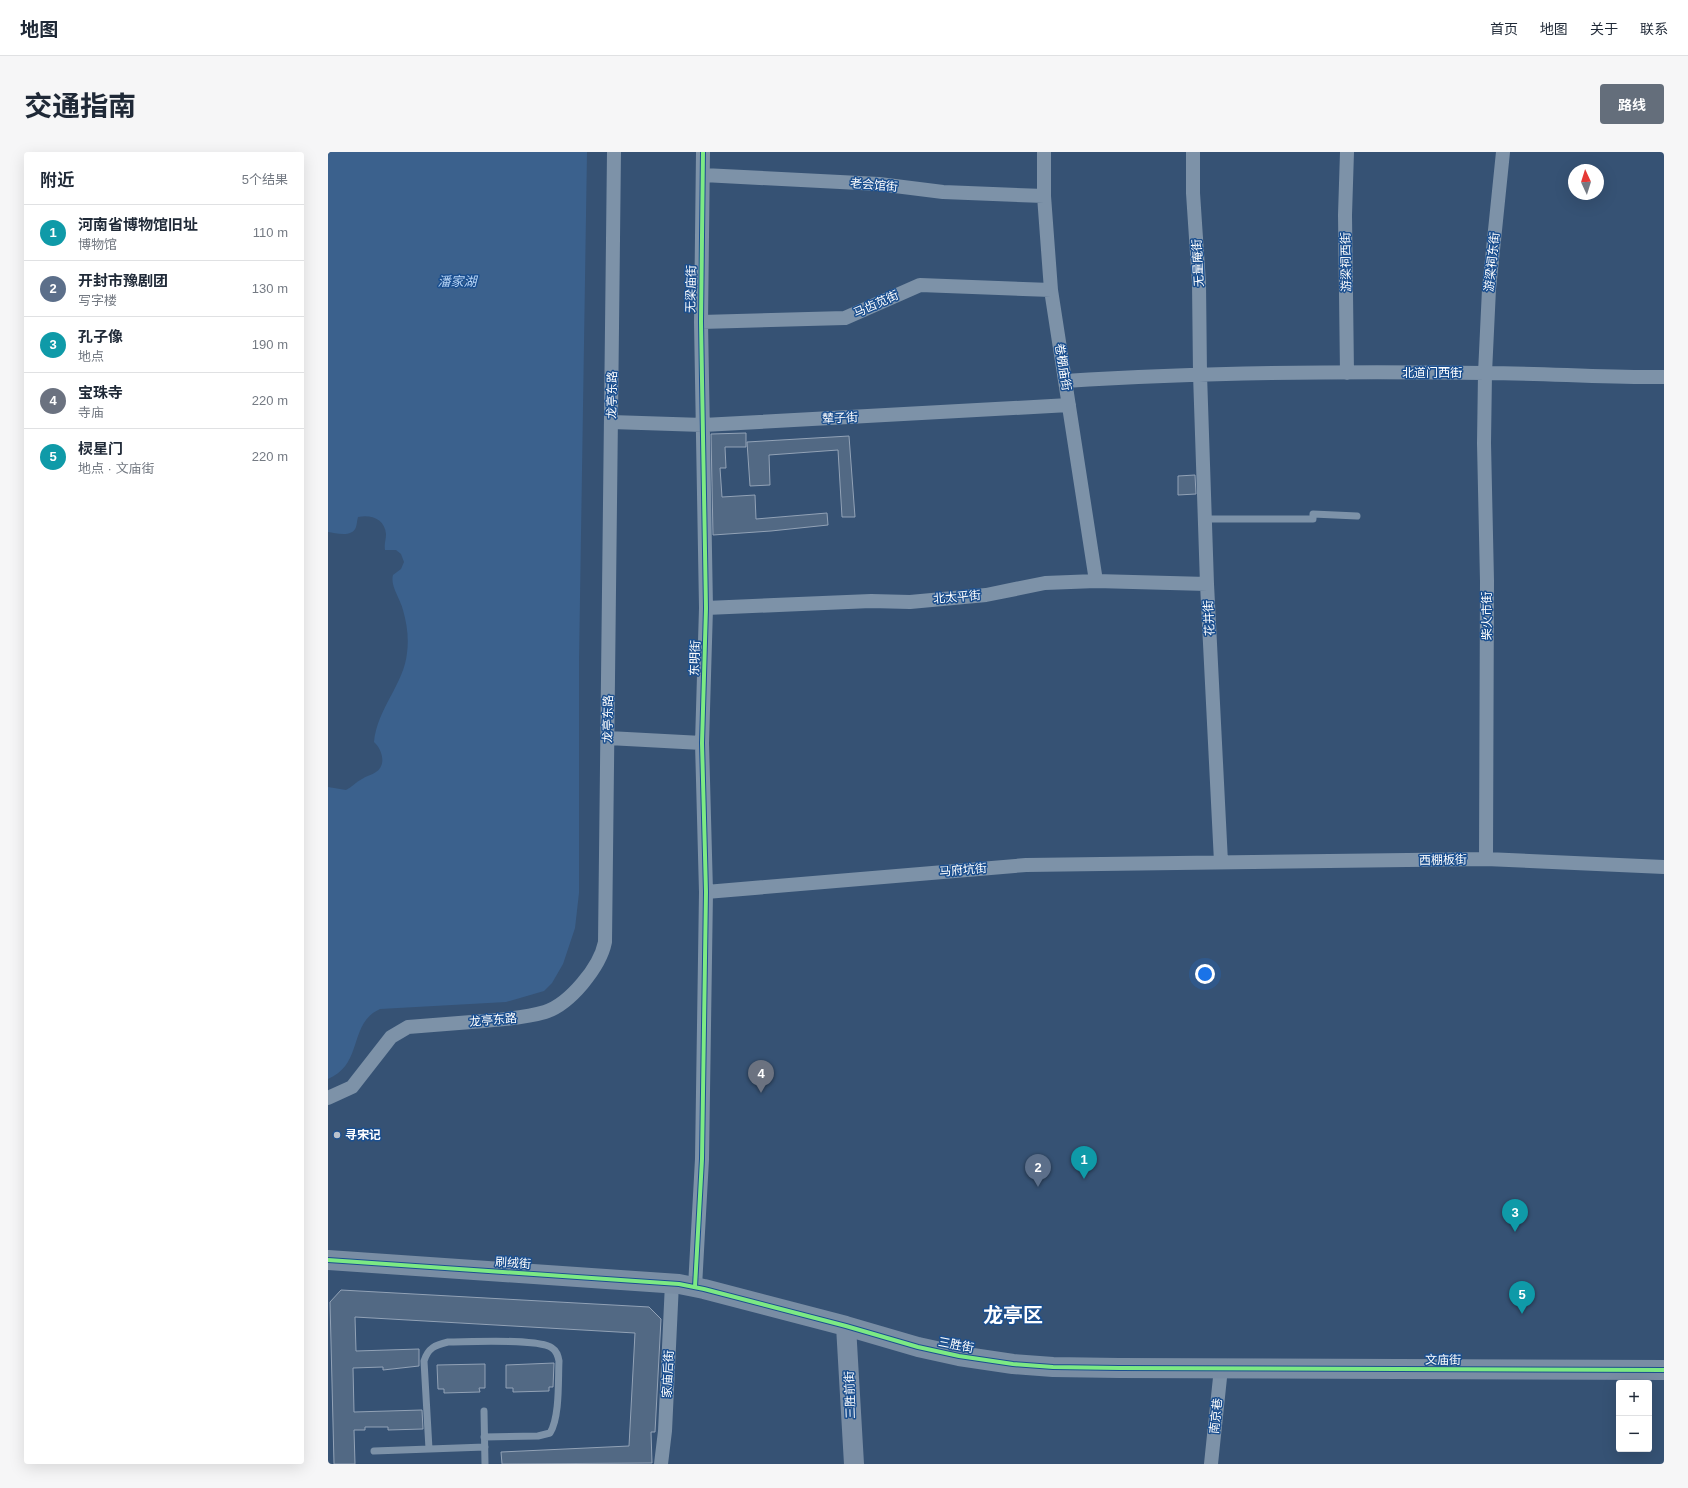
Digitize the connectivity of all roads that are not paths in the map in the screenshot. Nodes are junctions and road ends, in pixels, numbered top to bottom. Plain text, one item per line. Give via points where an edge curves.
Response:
1 (614, 152) edge
2 (703, 152) edge
3 (1044, 152) edge
4 (1193, 152) edge
5 (1348, 152) edge
6 (1504, 152) edge
7 (703, 175) junction
8 (1044, 196) junction
9 (1051, 290) junction
10 (700, 322) junction
11 (1347, 373) junction
12 (1485, 373) junction
13 (1200, 374) junction
14 (1664, 377) edge
15 (1065, 381) junction
16 (1070, 405) junction
17 (611, 422) junction
18 (703, 425) junction
19 (1357, 516) dead end
20 (1205, 519) junction
21 (1096, 581) junction
22 (1207, 584) junction
23 (706, 608) junction
24 (608, 738) junction
25 (702, 743) junction
26 (1486, 859) junction
27 (1221, 862) junction
28 (1664, 867) edge
29 (706, 892) junction
30 (328, 1098) edge
31 (328, 1260) edge
32 (672, 1283) junction
33 (695, 1287) junction
34 (846, 1326) junction
35 (1221, 1368) junction
36 (1664, 1370) edge
37 (484, 1410) dead end
38 (484, 1437) junction
39 (485, 1447) junction
40 (429, 1449) junction
41 (374, 1451) dead end
42 (485, 1464) edge
43 (661, 1464) edge
44 (854, 1464) edge
45 (1211, 1464) edge

1 - 17 street, 龙亭东路
2 - 7 street, 无梁庙街
3 - 8 street, 卷棚庙街
4 - 13 street, 无量庵街 via 1193,193 1200,284
5 - 11 street, 游梁祠西街 via 1345,215
6 - 12 street, 游梁祠东街 via 1489,289
7 - 8 street, 老会馆街 via 879,184 943,192
7 - 10 street, 无梁庙街
8 - 9 street, 卷棚庙街
9 - 10 street, 马齿苋街 via 920,285 845,318
9 - 15 street, 卷棚庙街
10 - 18 street, 无梁庙街
11 - 12 street, 北道门西街
11 - 13 street, 北道门西街
12 - 14 street, 北道门西街
12 - 26 street, 柴火市街
13 - 15 street, 北道门西街
13 - 20 street, 花井街
15 - 16 street, 卷棚庙街
16 - 18 street, 辇子街
16 - 21 street, 卷棚庙街
17 - 18 street, 辇子街
17 - 24 street, 龙亭东路
18 - 23 street, 东明街
19 - 20 lane via 1313,514 1313,519
20 - 22 street, 花井街
21 - 22 street, 北太平街
21 - 23 street, 北太平街 via 1045,583 986,595 910,602 871,601
22 - 27 street, 花井街
23 - 25 street, 东明街
24 - 25 street
24 - 30 street, 龙亭东路 via 605,942 602,955 584,982 547,1011 519,1018 400,1030 391,1037 352,1087
25 - 29 street, 东明街
26 - 27 street, 西棚板街
26 - 28 street, 西棚板街
27 - 29 street, 马府坑街 via 1026,864
29 - 33 street, 东明街 via 702,1159
31 - 32 street, 刷绒街
32 - 33 street, 刷绒街
32 - 43 street, 家庙后街
33 - 34 street, 三胜街
34 - 35 street, 三胜街 via 918,1347 1014,1364 1053,1367
34 - 44 street, 三胜前街
35 - 36 street, 文庙街
35 - 45 street, 南京巷
37 - 38 lane
38 - 39 lane
38 - 40 lane via 538,1436 550,1433 556,1415 559,1361 557,1352 552,1347 537,1343 448,1342 430,1348 424,1361
39 - 40 lane
39 - 42 lane
40 - 41 lane

